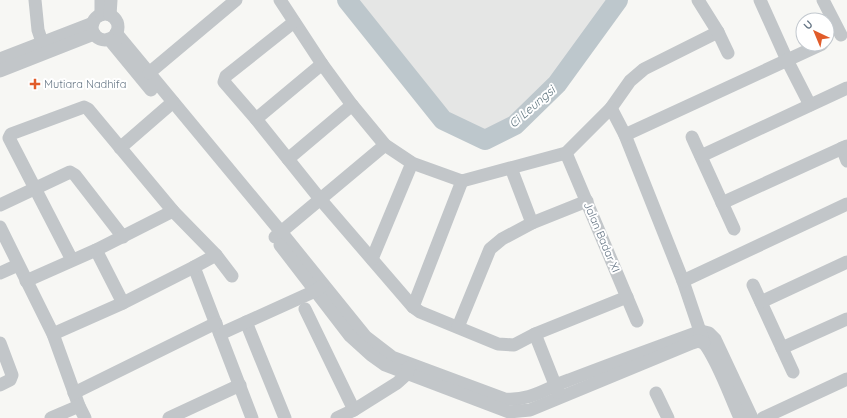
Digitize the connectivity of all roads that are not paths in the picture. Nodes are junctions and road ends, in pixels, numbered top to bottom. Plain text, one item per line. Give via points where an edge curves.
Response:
1 (35, 0) edge
2 (101, 0) edge
3 (111, 0) edge
4 (236, 0) edge
5 (280, 0) edge
6 (698, 0) edge
7 (760, 0) edge
8 (823, 0) edge
9 (99, 22) junction
10 (294, 22) junction
11 (718, 32) junction
12 (844, 34) edge
13 (113, 36) junction
14 (42, 42) junction
15 (804, 52) edge
16 (728, 53) dead end
17 (0, 59) edge
18 (787, 60) junction
19 (322, 64) junction
20 (0, 71) edge
21 (149, 73) junction
22 (847, 88) edge
23 (170, 105) junction
24 (352, 105) junction
25 (810, 105) junction
26 (611, 108) junction
27 (256, 119) junction
28 (626, 135) junction
29 (692, 137) dead end
30 (385, 145) junction
31 (844, 147) edge
32 (120, 148) junction
33 (566, 153) junction
34 (701, 156) junction
35 (288, 159) junction
36 (847, 161) edge
37 (412, 163) junction
38 (511, 168) junction
39 (462, 181) junction
40 (35, 189) junction
41 (320, 199) junction
42 (586, 202) junction
43 (722, 203) junction
44 (847, 204) edge
45 (0, 205) edge
46 (173, 211) junction
47 (532, 223) junction
48 (0, 227) edge
49 (734, 229) dead end
50 (278, 234) junction
51 (123, 237) junction
52 (96, 250) junction
53 (216, 255) junction
54 (372, 259) junction
55 (72, 260) junction
56 (847, 262) edge
57 (18, 265) junction
58 (194, 267) junction
59 (0, 273) edge
60 (232, 276) dead end
61 (26, 281) junction
62 (684, 281) junction
63 (753, 285) dead end
64 (320, 288) junction
65 (627, 297) junction
66 (761, 302) junction
67 (123, 304) junction
68 (413, 307) junction
69 (305, 309) dead end
70 (847, 319) edge
71 (637, 321) dead end
72 (246, 322) junction
73 (458, 327) junction
74 (218, 328) junction
75 (53, 334) junction
76 (535, 334) junction
77 (703, 337) junction
78 (0, 343) edge
79 (782, 348) junction
80 (408, 368) junction
81 (793, 372) dead end
82 (847, 379) edge
83 (556, 384) junction
84 (0, 385) edge
85 (240, 385) junction
86 (656, 393) dead end
87 (560, 397) junction
88 (77, 400) junction
89 (354, 410) junction
90 (510, 415) edge
91 (663, 417) edge
92 (51, 418) edge
93 (85, 418) edge
94 (169, 418) edge
95 (252, 418) edge
96 (285, 418) edge
97 (337, 418) edge
98 (740, 418) edge
99 (752, 418) edge
100 (763, 418) edge

1 - 14 street
2 - 9 street
3 - 9 street
4 - 21 street
5 - 10 street
6 - 11 street
7 - 18 street
8 - 12 street
9 - 13 street via 98,38 104,40
9 - 13 street via 114,18 118,28
9 - 14 street
9 - 20 street
10 - 19 street
10 - 27 street via 224,80
11 - 16 street
11 - 26 street via 644,69 630,81
13 - 21 street
13 - 23 street
14 - 17 street
15 - 18 street
18 - 25 street
18 - 28 street
19 - 24 street
19 - 27 street
21 - 23 street
22 - 25 street
23 - 32 street
23 - 50 street
24 - 30 street
24 - 35 street
25 - 34 street
26 - 28 street
26 - 33 street
27 - 35 street
28 - 62 street
29 - 34 street
30 - 37 street
30 - 41 street
31 - 36 street
31 - 43 street
32 - 40 street via 84,107 11,134 9,138
32 - 46 street
33 - 38 street
33 - 42 street, Jalan Badar XI
34 - 43 street
35 - 41 street
37 - 39 street
37 - 54 street
38 - 39 street
38 - 47 street
39 - 68 street
40 - 45 street
40 - 51 street via 66,173 73,173
40 - 55 street
41 - 50 street
41 - 54 street
42 - 47 street
42 - 65 street, Jalan Badar XI
43 - 49 street
44 - 62 street
46 - 51 street
46 - 53 street
47 - 73 street via 502,239 490,249
48 - 57 street
50 - 64 street
51 - 52 street
52 - 55 street
52 - 67 street
53 - 58 street
53 - 60 street
54 - 68 street
55 - 61 street
56 - 66 street
57 - 59 street
57 - 61 street
58 - 67 street
58 - 74 street
61 - 75 street
62 - 77 street
63 - 66 street
64 - 72 street
64 - 80 street via 366,337
65 - 71 street, Jalan Badar XI
65 - 76 street
66 - 79 street
67 - 75 street
68 - 73 street
69 - 89 street
70 - 79 street
72 - 74 street
72 - 96 street
73 - 76 street via 506,345 514,345
74 - 85 street
74 - 88 street
75 - 88 street
76 - 83 street
77 - 83 street
77 - 87 street via 698,342
77 - 98 street
77 - 99 street via 709,333 715,339
78 - 84 street via 12,375 10,380
79 - 81 street
80 - 83 street via 505,399 528,398
80 - 89 street via 397,383
80 - 90 street
82 - 100 street
83 - 87 street
85 - 94 street
85 - 95 street
86 - 91 street
87 - 90 street via 530,410
88 - 92 street
88 - 93 street
89 - 97 street

